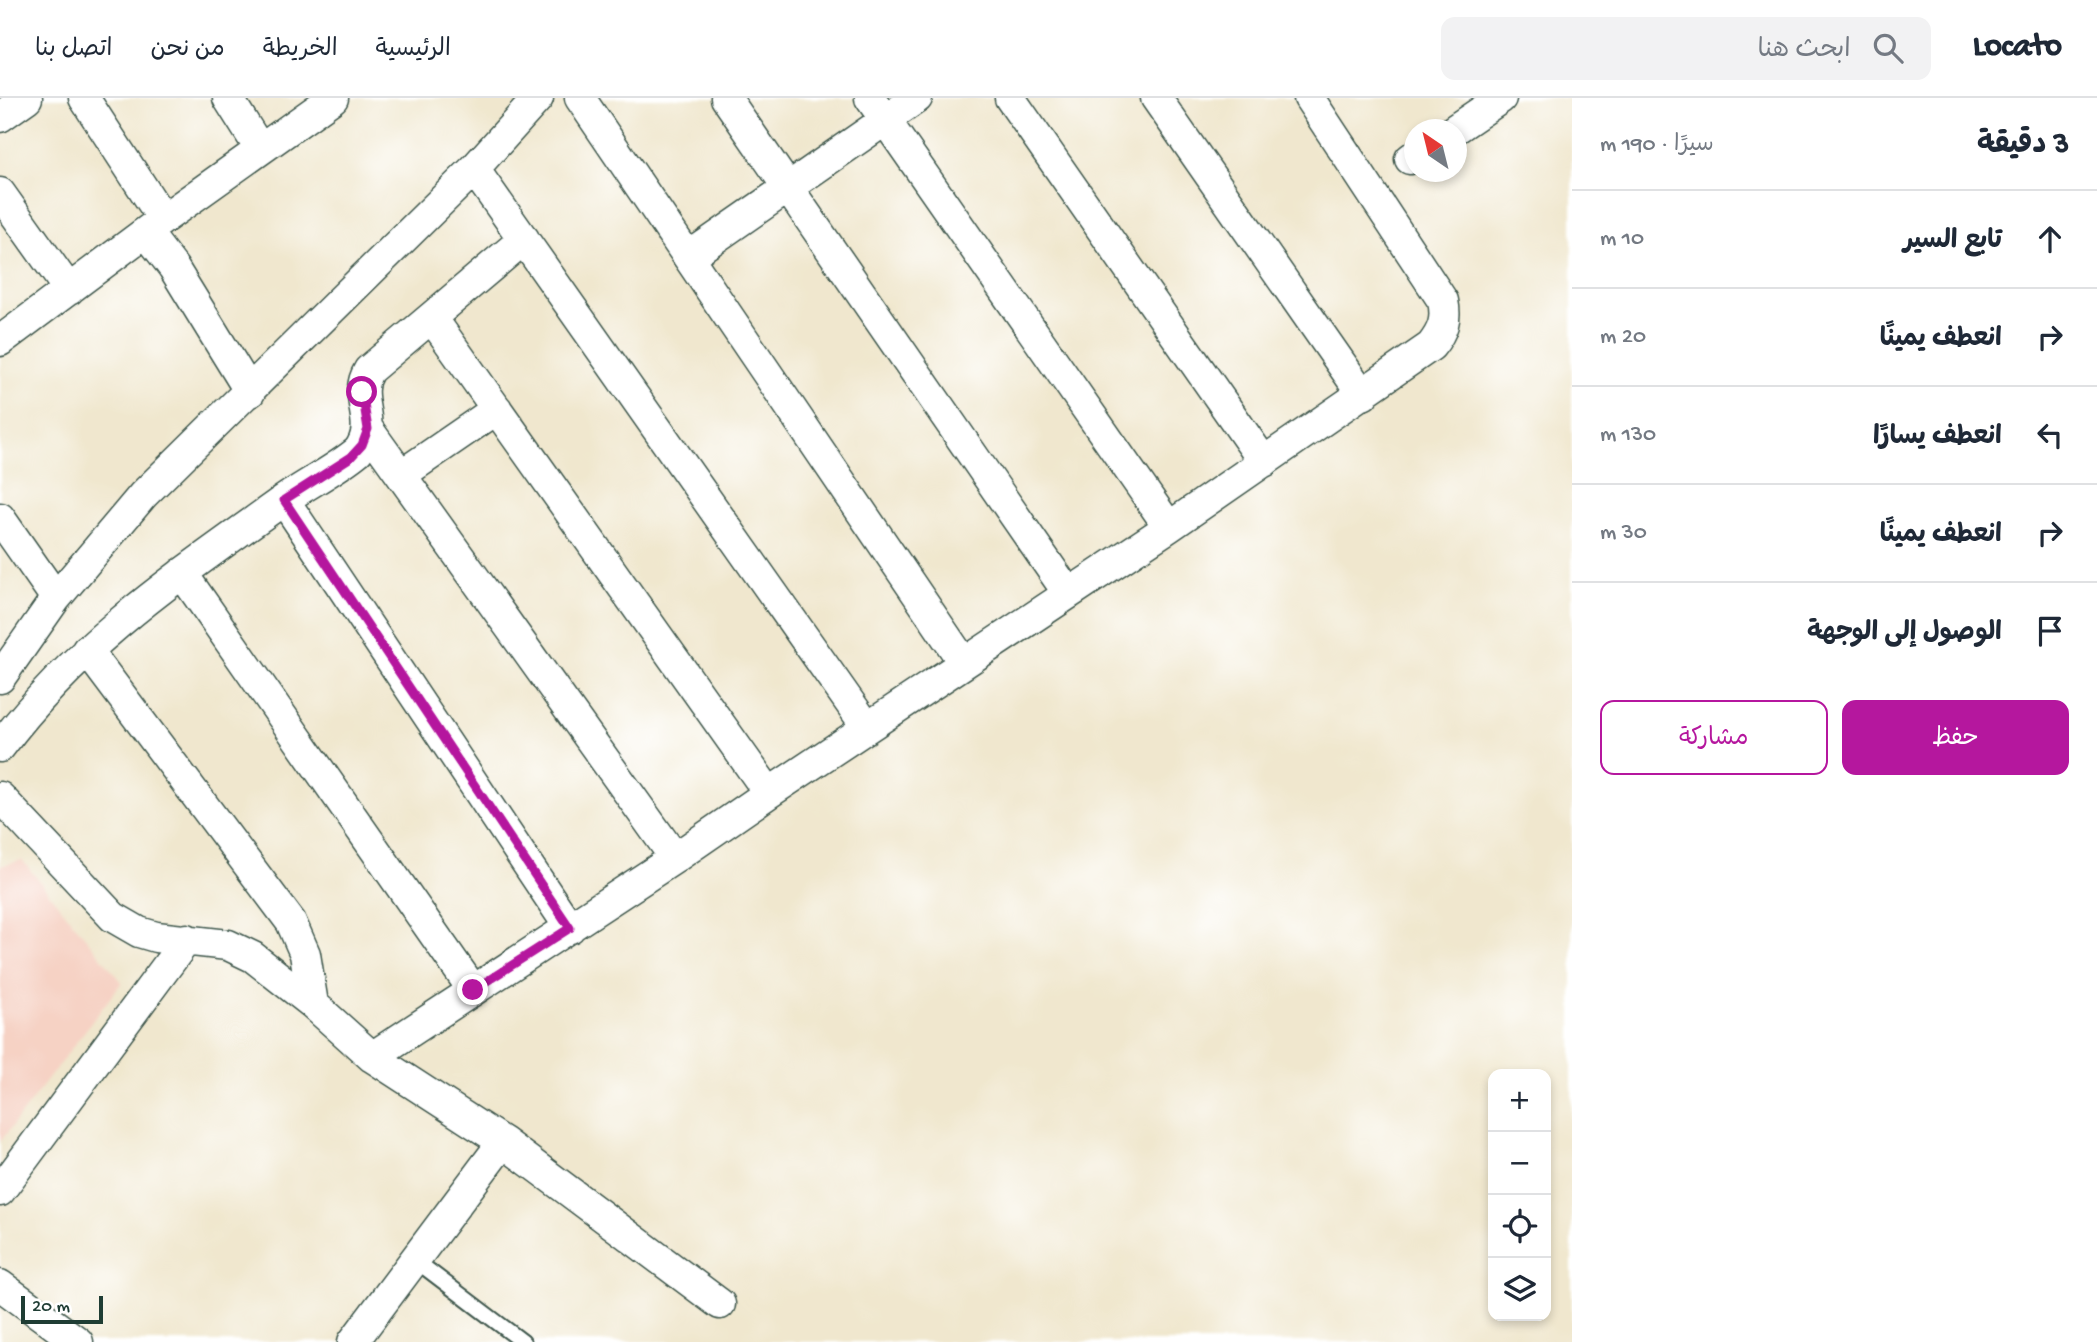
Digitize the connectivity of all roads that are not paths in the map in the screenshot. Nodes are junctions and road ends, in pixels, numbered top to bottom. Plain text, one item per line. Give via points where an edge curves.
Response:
1 (27, 98) edge
2 (84, 98) edge
3 (228, 98) edge
4 (333, 98) edge
5 (538, 98) edge
6 (580, 98) edge
7 (726, 98) edge
8 (917, 98) edge
9 (1010, 98) edge
10 (1156, 98) edge
11 (1309, 98) edge
12 (1501, 98) edge
13 (878, 109) edge
14 (0, 117) edge
15 (1467, 121) edge
16 (260, 149) junction
17 (474, 169) junction
18 (789, 187) junction
19 (0, 193) edge
20 (155, 225) junction
21 (524, 239) junction
22 (688, 257) junction
23 (69, 289) junction
24 (432, 318) junction
25 (0, 341) edge
26 (250, 392) junction
27 (1363, 395) junction
28 (497, 410) junction
29 (368, 429) junction
30 (1264, 462) junction
31 (401, 475) junction
32 (284, 500) junction
33 (0, 518) edge
34 (1169, 527) junction
35 (182, 573) junction
36 (1068, 593) junction
37 (56, 598) junction
38 (87, 650) junction
39 (964, 663) junction
40 (0, 678) edge
41 (867, 727) junction
42 (0, 747) edge
43 (769, 793) junction
44 (0, 797) edge
45 (675, 858) junction
46 (570, 928) junction
47 (187, 939) junction
48 (473, 990) junction
49 (313, 1004) junction
50 (372, 1057) junction
51 (503, 1142) junction
52 (0, 1191) edge
53 (415, 1260) junction
54 (0, 1285) edge
55 (720, 1304) dead end
56 (78, 1342) edge
57 (353, 1342) edge
58 (523, 1342) edge

1 - 14 street
2 - 20 street
3 - 16 street
4 - 16 street
5 - 17 street
6 - 22 street
7 - 18 street
8 - 13 street
9 - 30 street
10 - 27 street
11 - 27 street via 1438,291 1445,311 1444,324 1431,346
12 - 15 street
13 - 18 street
13 - 34 street
16 - 20 street
17 - 21 street
17 - 26 street
18 - 22 street
18 - 36 street
19 - 23 street
20 - 23 street
20 - 26 street via 173,267
21 - 24 street
21 - 41 street
22 - 39 street
23 - 25 street
24 - 28 street
24 - 29 street via 365,376 362,392
26 - 37 street via 144,495
27 - 30 street
28 - 31 street
28 - 43 street
29 - 31 street
29 - 32 street via 358,451
30 - 34 street
31 - 45 street
32 - 35 street
32 - 46 street
33 - 37 street
34 - 36 street
35 - 38 street
35 - 48 street
36 - 39 street
37 - 40 street
38 - 42 street
38 - 49 street via 291,922 305,954
39 - 41 street
41 - 43 street
43 - 45 street
44 - 47 street via 113,917 156,937
45 - 46 street
46 - 48 street
47 - 49 street via 240,950
47 - 52 street
48 - 50 street
49 - 50 street
50 - 51 street
51 - 53 street
51 - 55 street
53 - 57 street
53 - 58 lane
54 - 56 street

